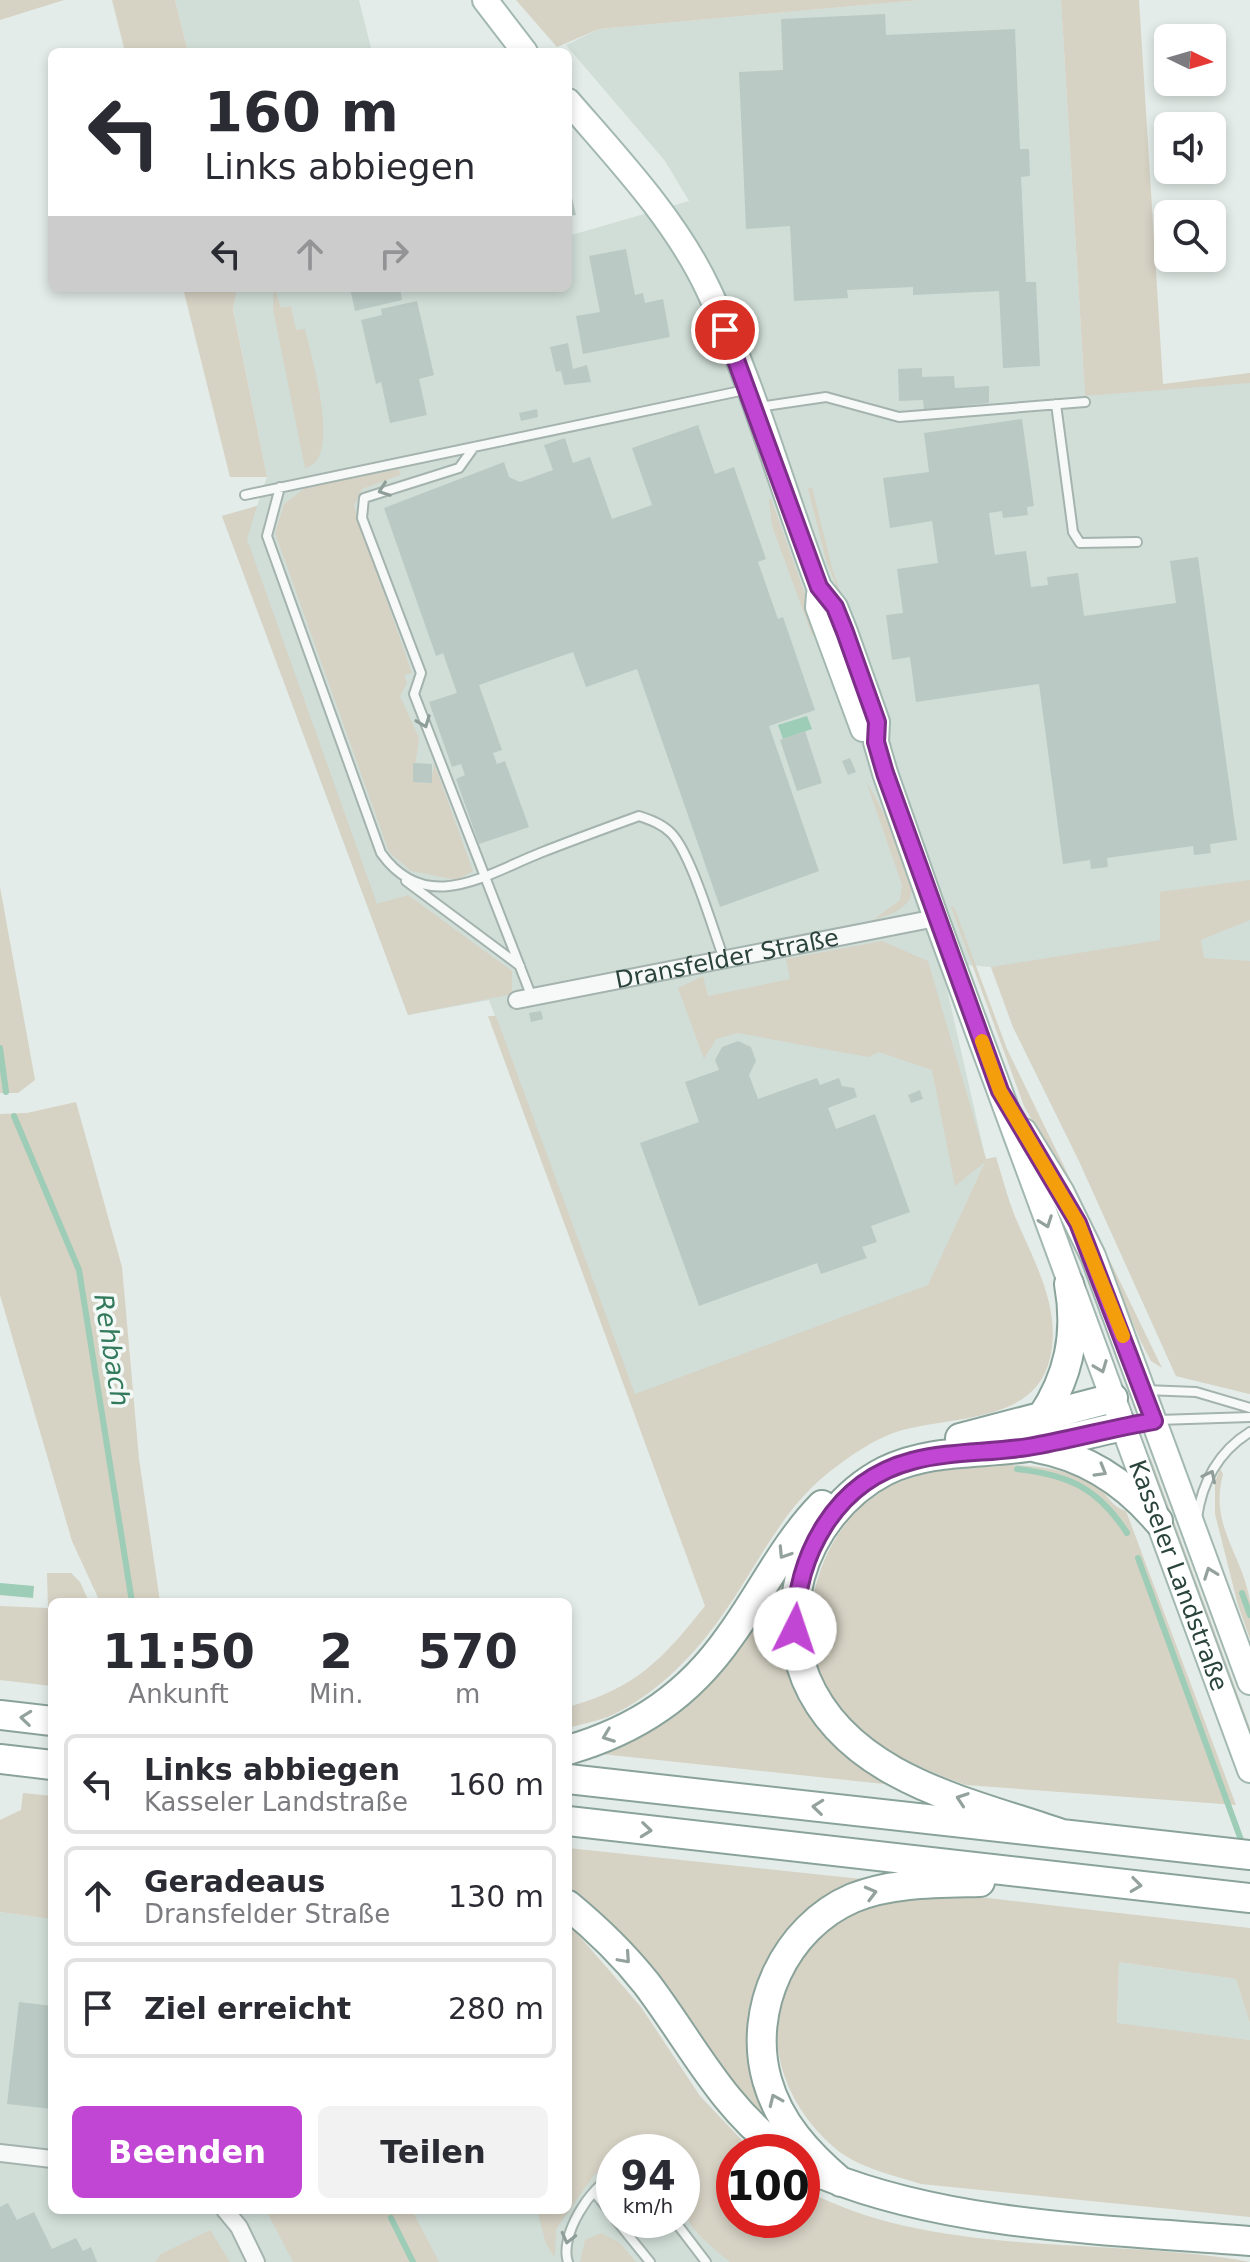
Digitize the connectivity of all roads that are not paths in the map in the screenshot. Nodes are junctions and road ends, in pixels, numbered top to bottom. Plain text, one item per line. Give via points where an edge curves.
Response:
1 (485, 0) edge
2 (522, 48) edge
3 (572, 106) edge
4 (751, 399) junction
5 (1085, 402) dead end
6 (1056, 404) junction
7 (474, 447) junction
8 (280, 487) junction
9 (245, 495) dead end
10 (1137, 542) dead end
11 (487, 878) junction
12 (403, 879) junction
13 (936, 918) junction
14 (724, 959) junction
15 (520, 967) junction
16 (524, 998) joint
17 (1000, 1091) junction
18 (1069, 1284) junction
19 (1143, 1391) junction
20 (1113, 1398) junction
21 (1250, 1408) edge
22 (1250, 1417) edge
23 (1041, 1418) junction
24 (1154, 1421) junction
25 (1123, 1426) junction
26 (1250, 1432) edge
27 (1029, 1447) junction
28 (1158, 1521) junction
29 (1196, 1535) junction
30 (1250, 1682) edge
31 (0, 1715) edge
32 (48, 1721) edge
33 (572, 1748) edge
34 (0, 1759) edge
35 (48, 1765) edge
36 (1250, 1770) edge
37 (572, 1779) edge
38 (572, 1821) edge
39 (1062, 1834) junction
40 (1250, 1855) edge
41 (1070, 1878) junction
42 (1250, 1898) edge
43 (572, 1909) edge
44 (761, 2134) edge
45 (0, 2153) edge
46 (48, 2159) edge
47 (820, 2172) edge
48 (841, 2182) junction
49 (595, 2193) edge
50 (228, 2214) edge
51 (631, 2238) edge
52 (688, 2238) edge
53 (1250, 2241) edge
54 (256, 2262) edge
55 (568, 2262) edge
56 (650, 2262) edge
57 (706, 2262) edge

1 - 2 main road
3 - 4 main road via 679,238 709,290
4 - 6 lane via 837,398 899,417
4 - 7 lane
4 - 13 main road via 819,587 845,632
5 - 6 lane
6 - 10 lane via 1073,532 1080,543
7 - 8 lane
7 -> 11 lane via 459,468 364,498 362,518 421,673 414,694
8 - 9 lane
8 - 12 lane via 267,536 381,853
11 - 12 lane via 456,886
11 - 14 lane via 639,816 655,821 673,834 685,854
11 - 15 lane
12 - 15 lane
13 - 14 street, Dransfelder Straße
13 - 17 main road
14 - 16 street, Dransfelder Straße
15 - 16 lane
17 -> 18 main road, Kasseler Landstraße
17 - 19 main road, Kasseler Landstraße via 1078,1223
18 -> 20 main road, Kasseler Landstraße
18 - 23 highway via 1070,1354 1059,1388
19 - 20 main road
19 - 21 lane via 1196,1392
19 - 24 main road, Kasseler Landstraße
20 - 23 highway
20 - 25 main road, Kasseler Landstraße
22 - 24 lane
23 -> 33 highway via 910,1447 857,1473 801,1527 731,1635 683,1690 647,1718
24 - 25 main road, Kasseler Landstraße
24 - 29 main road, Kasseler Landstraße
25 - 27 highway
25 - 28 main road, Kasseler Landstraße
29 -> 26 lane via 1207,1479 1230,1447
27 -> 28 highway via 1071,1457 1110,1477
39 -> 27 highway via 937,1790 863,1752 816,1699 803,1670 795,1629 798,1586 810,1549 833,1513 865,1484 913,1461
28 - 36 main road, Kasseler Landstraße
30 -> 29 main road, Kasseler Landstraße
32 -> 31 highway
34 - 35 highway
39 -> 37 highway
38 -> 41 highway
39 - 40 highway
41 -> 42 highway
48 -> 41 highway via 800,2143 767,2080 762,2055 765,2006 794,1944 830,1910 881,1890
43 -> 44 highway via 646,1983 730,2103
45 - 46 street
47 - 48 highway
48 - 53 highway via 936,2209
49 -> 55 lane via 567,2233
50 - 54 street
51 - 56 lane
52 - 57 lane

